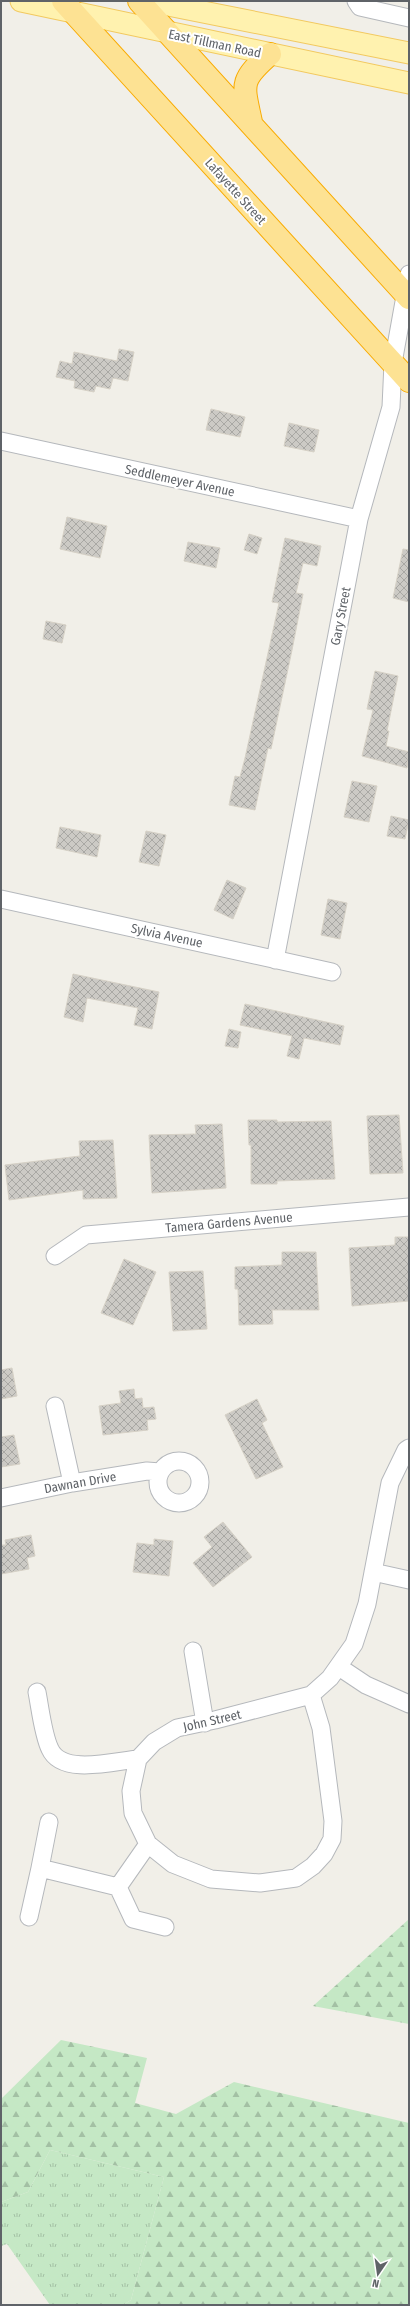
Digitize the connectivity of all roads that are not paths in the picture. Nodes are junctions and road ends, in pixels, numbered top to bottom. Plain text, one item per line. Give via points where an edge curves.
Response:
1 (22, 1) edge
2 (139, 1) edge
3 (148, 1) edge
4 (356, 1) edge
5 (67, 6) edge
6 (409, 18) edge
7 (168, 33) junction
8 (409, 53) edge
9 (270, 54) junction
10 (409, 83) edge
11 (251, 124) junction
12 (408, 289) edge
13 (393, 363) junction
14 (409, 381) edge
15 (1, 441) edge
16 (359, 519) junction
17 (1, 899) edge
18 (275, 960) junction
19 (332, 972) dead end
20 (409, 1207) edge
21 (55, 1256) dead end
22 (55, 1406) dead end
23 (409, 1448) edge
24 (160, 1472) dead end
25 (72, 1483) junction
26 (1, 1498) edge
27 (373, 1572) junction
28 (409, 1580) edge
29 (193, 1652) dead end
30 (339, 1667) junction
31 (37, 1692) dead end
32 (311, 1694) junction
33 (409, 1704) edge
34 (205, 1722) junction
35 (138, 1759) junction
36 (49, 1822) dead end
37 (148, 1844) junction
38 (40, 1868) junction
39 (118, 1887) junction
40 (29, 1916) dead end
41 (164, 1927) dead end

1 - 5 main road, East Tillman Road
2 - 7 highway
3 - 8 main road
4 - 6 street via 360,7
5 - 7 main road, East Tillman Road
5 - 13 highway, Lafayette Street
7 - 9 main road, East Tillman Road
7 - 11 highway
9 - 10 main road, East Tillman Road
9 - 11 highway via 246,79 244,92
11 - 12 highway
12 - 13 street, Gary Street
13 - 14 highway, Lafayette Street
13 - 16 street, Gary Street via 391,407
15 - 16 street, Seddlemeyer Avenue
16 - 18 street, Gary Street
17 - 18 street, Sylvia Avenue
18 - 19 street, Sylvia Avenue
20 - 21 street, Tamera Gardens Avenue via 86,1235
22 - 25 street
23 - 27 street, John Street via 390,1483
24 - 25 street, Dawnan Drive via 147,1471
25 - 26 street, Dawnan Drive
27 - 28 street
27 - 30 street, John Street via 367,1604 354,1644
29 - 34 street
30 - 32 street, John Street
30 - 33 street via 366,1686
31 - 35 street via 50,1749 61,1762 75,1766
32 - 34 street, John Street
32 - 37 street via 322,1735 333,1821 332,1840 313,1866 296,1878 260,1883 211,1879 173,1864
34 - 35 street, John Street via 177,1728 154,1742
35 - 37 street via 131,1798 133,1813
36 - 38 street
37 - 39 street
38 - 39 street
38 - 40 street
39 - 41 street via 133,1919

